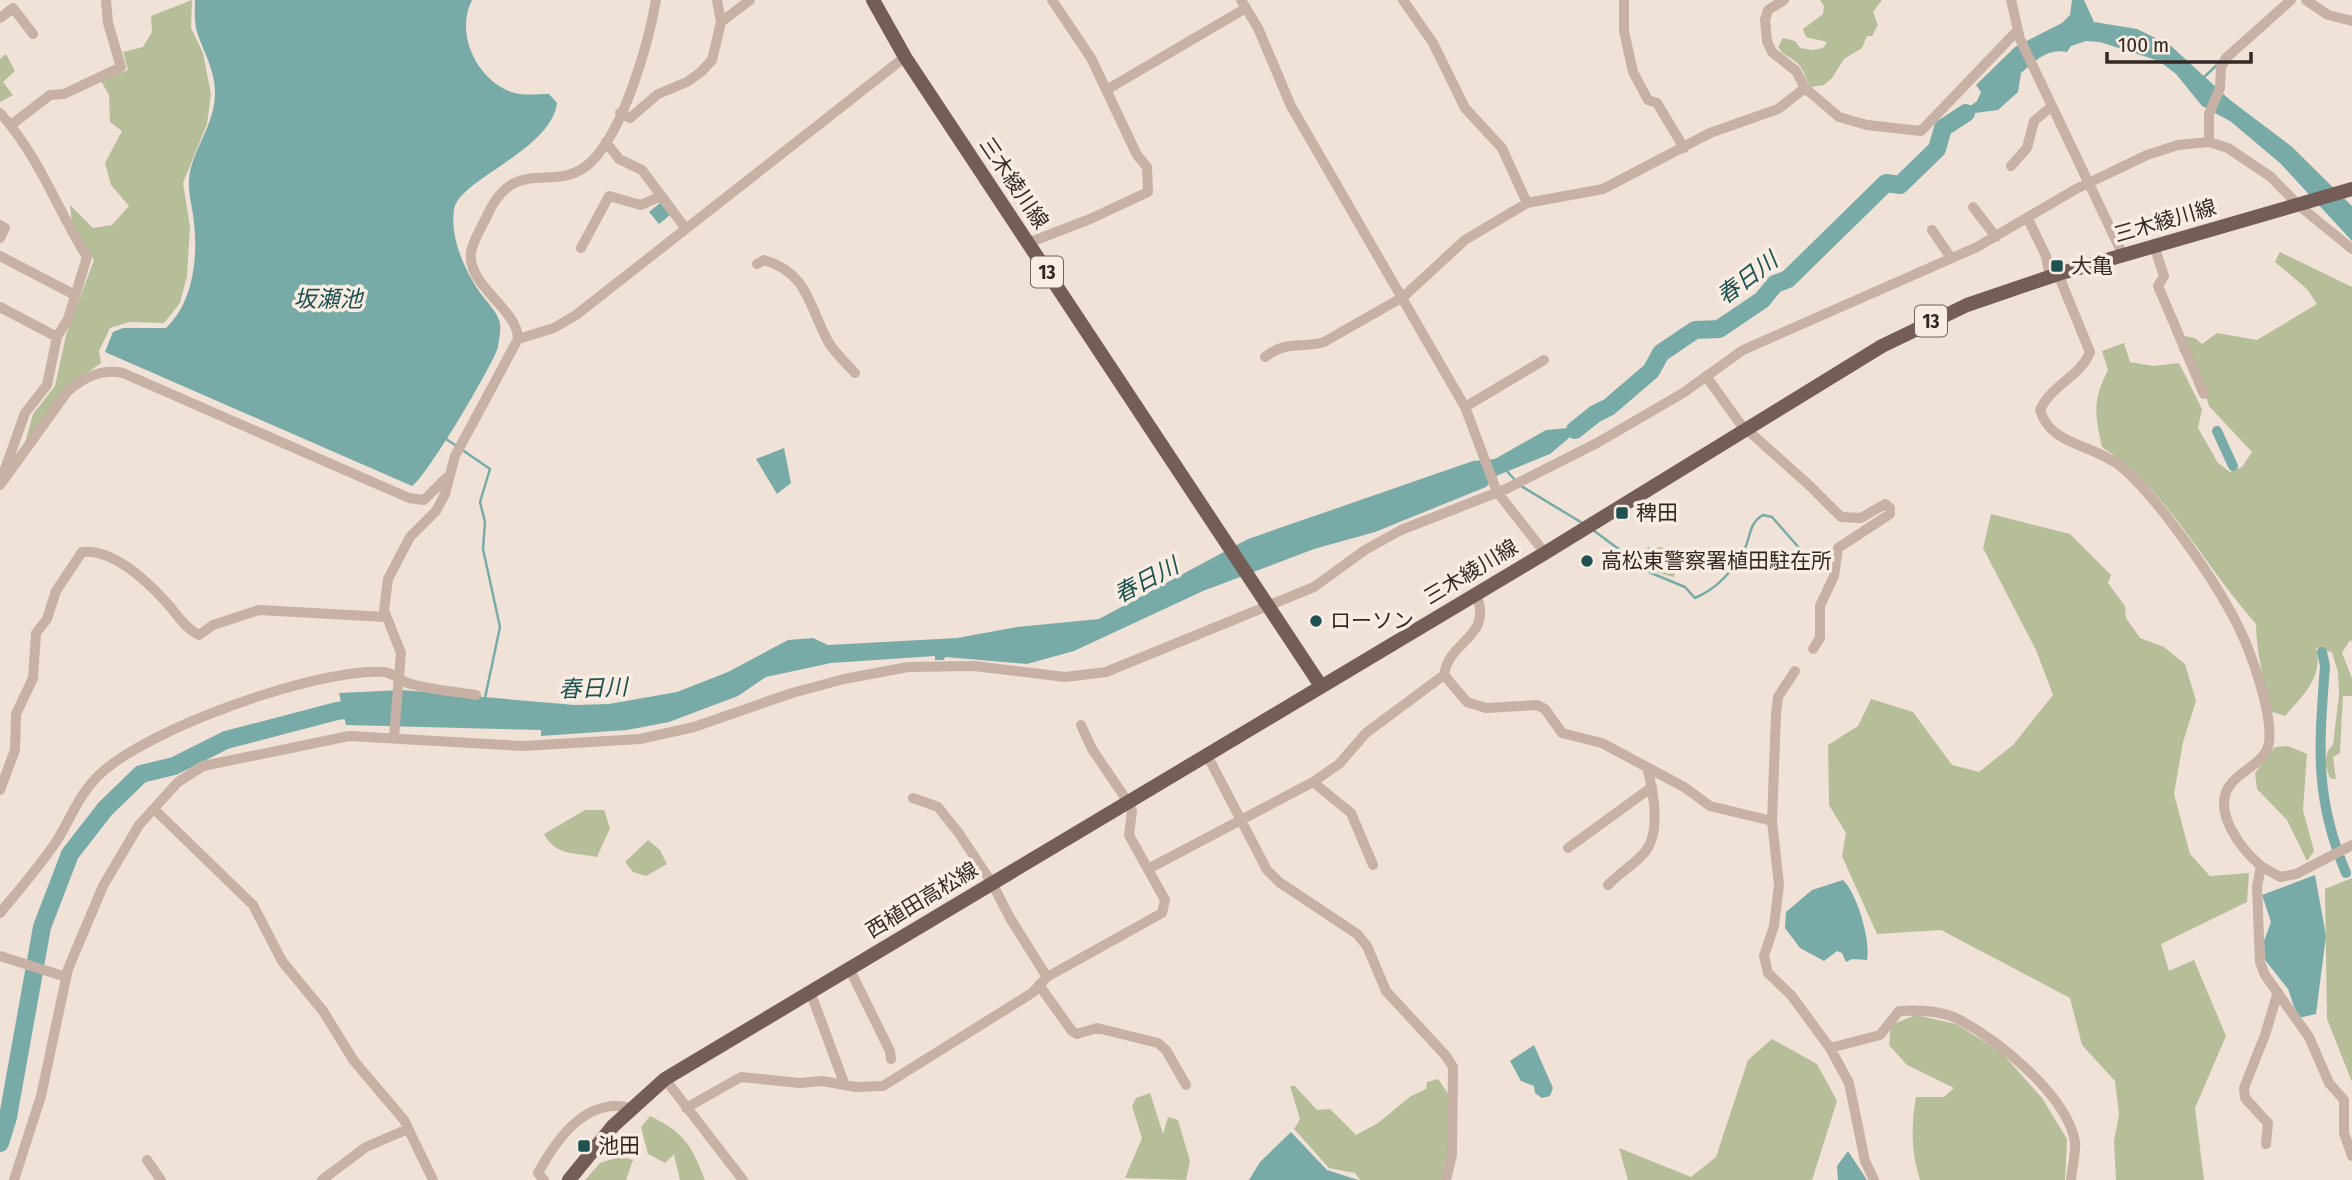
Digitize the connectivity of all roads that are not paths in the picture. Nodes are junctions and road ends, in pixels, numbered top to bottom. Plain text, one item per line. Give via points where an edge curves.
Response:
1 (106, 0) edge
2 (656, 0) edge
3 (717, 0) edge
4 (750, 0) edge
5 (873, 0) edge
6 (1404, 0) edge
7 (1624, 0) edge
8 (1784, 0) edge
9 (2011, 0) edge
10 (2291, 0) edge
11 (2306, 0) edge
12 (1056, 1) edge
13 (1243, 4) edge
14 (0, 18) edge
15 (2352, 21) edge
16 (721, 22) junction
17 (33, 34) dead end
18 (2018, 35) junction
19 (905, 57) junction
20 (1805, 88) junction
21 (1108, 89) junction
22 (2051, 107) junction
23 (0, 113) edge
24 (620, 113) junction
25 (11, 125) junction
26 (606, 142) junction
27 (2209, 142) junction
28 (1684, 148) junction
29 (2011, 166) dead end
30 (2087, 184) junction
31 (2352, 189) edge
32 (661, 196) junction
33 (1527, 203) junction
34 (2302, 203) junction
35 (1973, 207) dead end
36 (2028, 219) junction
37 (0, 225) edge
38 (686, 229) junction
39 (1932, 230) dead end
40 (1996, 237) junction
41 (0, 238) edge
42 (1028, 243) junction
43 (2154, 246) junction
44 (581, 248) dead end
45 (2352, 249) edge
46 (2123, 255) junction
47 (0, 256) edge
48 (1951, 258) junction
49 (757, 264) dead end
50 (2054, 275) junction
51 (75, 295) junction
52 (1404, 297) junction
53 (0, 307) edge
54 (57, 337) junction
55 (518, 339) junction
56 (1265, 356) dead end
57 (1544, 360) dead end
58 (855, 373) dead end
59 (1706, 376) junction
60 (2204, 394) dead end
61 (1465, 407) junction
62 (1744, 428) junction
63 (450, 473) junction
64 (0, 484) edge
65 (1496, 490) junction
66 (1545, 552) junction
67 (1476, 594) junction
68 (1269, 606) junction
69 (386, 617) junction
70 (1813, 649) dead end
71 (1795, 671) dead end
72 (1444, 674) junction
73 (397, 679) junction
74 (1321, 686) junction
75 (476, 695) dead end
76 (1081, 725) dead end
77 (394, 735) junction
78 (1207, 755) junction
79 (1647, 767) junction
80 (1313, 782) junction
81 (1652, 787) junction
82 (0, 790) edge
83 (913, 799) dead end
84 (1128, 802) junction
85 (153, 809) junction
86 (1243, 821) junction
87 (1772, 821) junction
88 (2347, 847) edge
89 (1568, 848) dead end
90 (1373, 865) dead end
91 (2261, 866) junction
92 (1148, 869) junction
93 (992, 883) junction
94 (1608, 885) dead end
95 (0, 913) edge
96 (0, 956) edge
97 (849, 968) junction
98 (66, 977) junction
99 (1043, 981) junction
100 (810, 991) junction
101 (2278, 992) junction
102 (1830, 1048) junction
103 (891, 1059) dead end
104 (665, 1079) junction
105 (844, 1083) junction
106 (1186, 1085) dead end
107 (631, 1108) junction
108 (686, 1108) junction
109 (408, 1129) junction
110 (2266, 1144) dead end
111 (2352, 1156) edge
112 (147, 1160) dead end
113 (14, 1180) edge
114 (161, 1180) edge
115 (322, 1180) edge
116 (433, 1180) edge
117 (544, 1180) edge
118 (569, 1180) edge
119 (743, 1180) edge
120 (1446, 1180) edge
121 (1874, 1180) edge
122 (2071, 1180) edge

1 - 25 street via 121,67 64,94 50,95
2 - 24 street via 643,55
3 - 16 street
4 - 16 street
5 - 19 main road, 三木綾川線 / 13
6 - 33 street via 1433,43 1465,108 1502,148
7 - 28 street via 1624,31 1633,72
8 - 20 street via 1768,10 1767,41 1772,52 1796,71
9 - 18 street
10 - 27 street via 2226,58 2209,114
11 - 15 street via 2328,15
12 - 21 street
13 - 21 street
13 - 52 street via 1291,106
14 - 17 street via 13,8
16 - 24 street via 712,60 701,72 658,94 630,118
18 - 20 street via 1921,131 1839,117
18 - 22 street
19 - 38 street
19 - 42 main road, 三木綾川線 / 13
20 - 28 street via 1778,109 1710,132
21 - 42 street via 1137,155 1147,167 1148,192
22 - 29 street via 2034,121 2027,148
22 - 30 street
23 - 25 street
24 - 26 street
25 - 51 street via 41,168 87,257
26 - 32 street via 619,159 642,170
26 - 55 street via 579,171 515,183 495,197 471,251 472,265 513,324
27 - 30 street via 2194,141 2147,155
27 - 34 street via 2228,148
28 - 33 street via 1603,189
30 - 36 street
30 - 46 street
31 - 34 main road, 三木綾川線 / 13
32 - 38 street
32 - 44 street via 641,205 609,196
33 - 52 street via 1465,240
34 - 43 main road, 三木綾川線 / 13
34 - 45 street
35 - 40 street
36 - 40 street
36 - 50 street
37 - 41 street via 5,228
38 - 55 street via 576,315 554,328
39 - 48 street
40 - 48 street
42 - 68 main road, 三木綾川線 / 13
43 - 46 main road, 三木綾川線 / 13
43 - 60 street via 2164,276 2158,286
46 - 50 main road, 三木綾川線 / 13
47 - 51 street
48 - 59 street via 1762,341
49 - 58 street via 764,260 788,269 816,310 830,344
50 - 62 main road, 三木綾川線 / 13 via 1927,323 1845,366
50 - 91 street via 2090,352 2087,361 2047,395 2040,410 2044,424 2056,435 2114,461 2140,483 2216,587 2256,668 2269,745 2259,761 2230,785 2224,798 2233,835
51 - 54 street
52 - 56 street via 1324,342 1281,345
52 - 61 street
53 - 54 street
54 - 64 street via 47,385 15,433
55 - 63 street via 457,451
57 - 61 street
59 - 62 street
59 - 65 street via 1597,443
61 - 65 street
62 - 66 main road, 三木綾川線 / 13
62 - 70 street via 1840,517 1861,518 1885,504 1890,508 1884,521 1838,548 1834,576 1820,606 1820,638
63 - 64 street via 424,500 409,498 123,373 109,372 80,380 67,392
63 - 69 street via 436,511 399,552 384,594
65 - 66 street
65 - 68 street via 1401,530 1365,550 1332,577
66 - 67 main road, 三木綾川線 / 13
67 - 72 street via 1482,607 1476,631 1455,652
67 - 74 main road, 三木綾川線 / 13
68 - 74 main road, 三木綾川線 / 13
68 - 77 street via 1132,663 1081,677 974,666 908,667 802,690 694,727 640,739 523,747
69 - 73 street via 401,653
69 - 82 street via 259,610 213,625 199,635 121,562 107,554 82,552 36,633 33,678 16,714 15,750
71 - 87 street via 1778,697
72 - 79 street via 1467,702 1486,708 1537,705 1562,733 1602,743
72 - 80 street via 1366,733 1339,764
73 - 75 street
73 - 77 street
73 - 95 street via 386,672 345,677 231,704 134,750 100,774 83,793 45,858
74 - 78 main road, 西植田高松線
76 - 84 street
77 - 85 street via 333,738 203,766 178,782
78 - 84 main road, 西植田高松線
78 - 86 street
79 - 81 street
79 - 87 street via 1710,806
80 - 86 street
80 - 90 street via 1351,813
81 - 89 street
81 - 94 street via 1651,840 1645,852
83 - 93 street via 938,807
84 - 92 street via 1132,811 1129,835
84 - 93 main road, 西植田高松線
85 - 98 street via 124,846 103,886
85 - 109 street via 253,905 282,961
86 - 92 street
86 - 120 street via 1267,870 1357,934 1386,990 1453,1067 1452,1154
87 - 102 street via 1779,885 1774,926 1764,956 1768,973 1791,995
88 - 91 street via 2296,874 2280,877
91 - 101 street via 2260,962
92 - 99 street via 1165,901 1162,913
93 - 97 main road, 西植田高松線
93 - 99 street
96 - 98 street
97 - 100 main road, 西植田高松線
97 - 103 street
98 - 113 street via 45,1082
99 - 105 street via 883,1086
99 - 106 street via 1072,1031 1077,1034 1097,1028 1158,1043
100 - 104 main road, 西植田高松線
100 - 105 street
101 - 110 street via 2244,1088 2245,1098 2268,1123
101 - 111 street via 2309,1037 2329,1083 2344,1100 2344,1133
102 - 121 street via 1849,1083 1865,1161
102 - 122 street via 1880,1035 1899,1011 1956,1018 2016,1058 2044,1085 2075,1142
104 - 107 main road, 西植田高松線
104 - 108 street
105 - 108 street via 741,1077
107 - 117 street via 606,1108 571,1125 538,1173
107 - 118 main road, 西植田高松線
108 - 119 street
109 - 115 street via 366,1147
109 - 116 street
112 - 114 street

